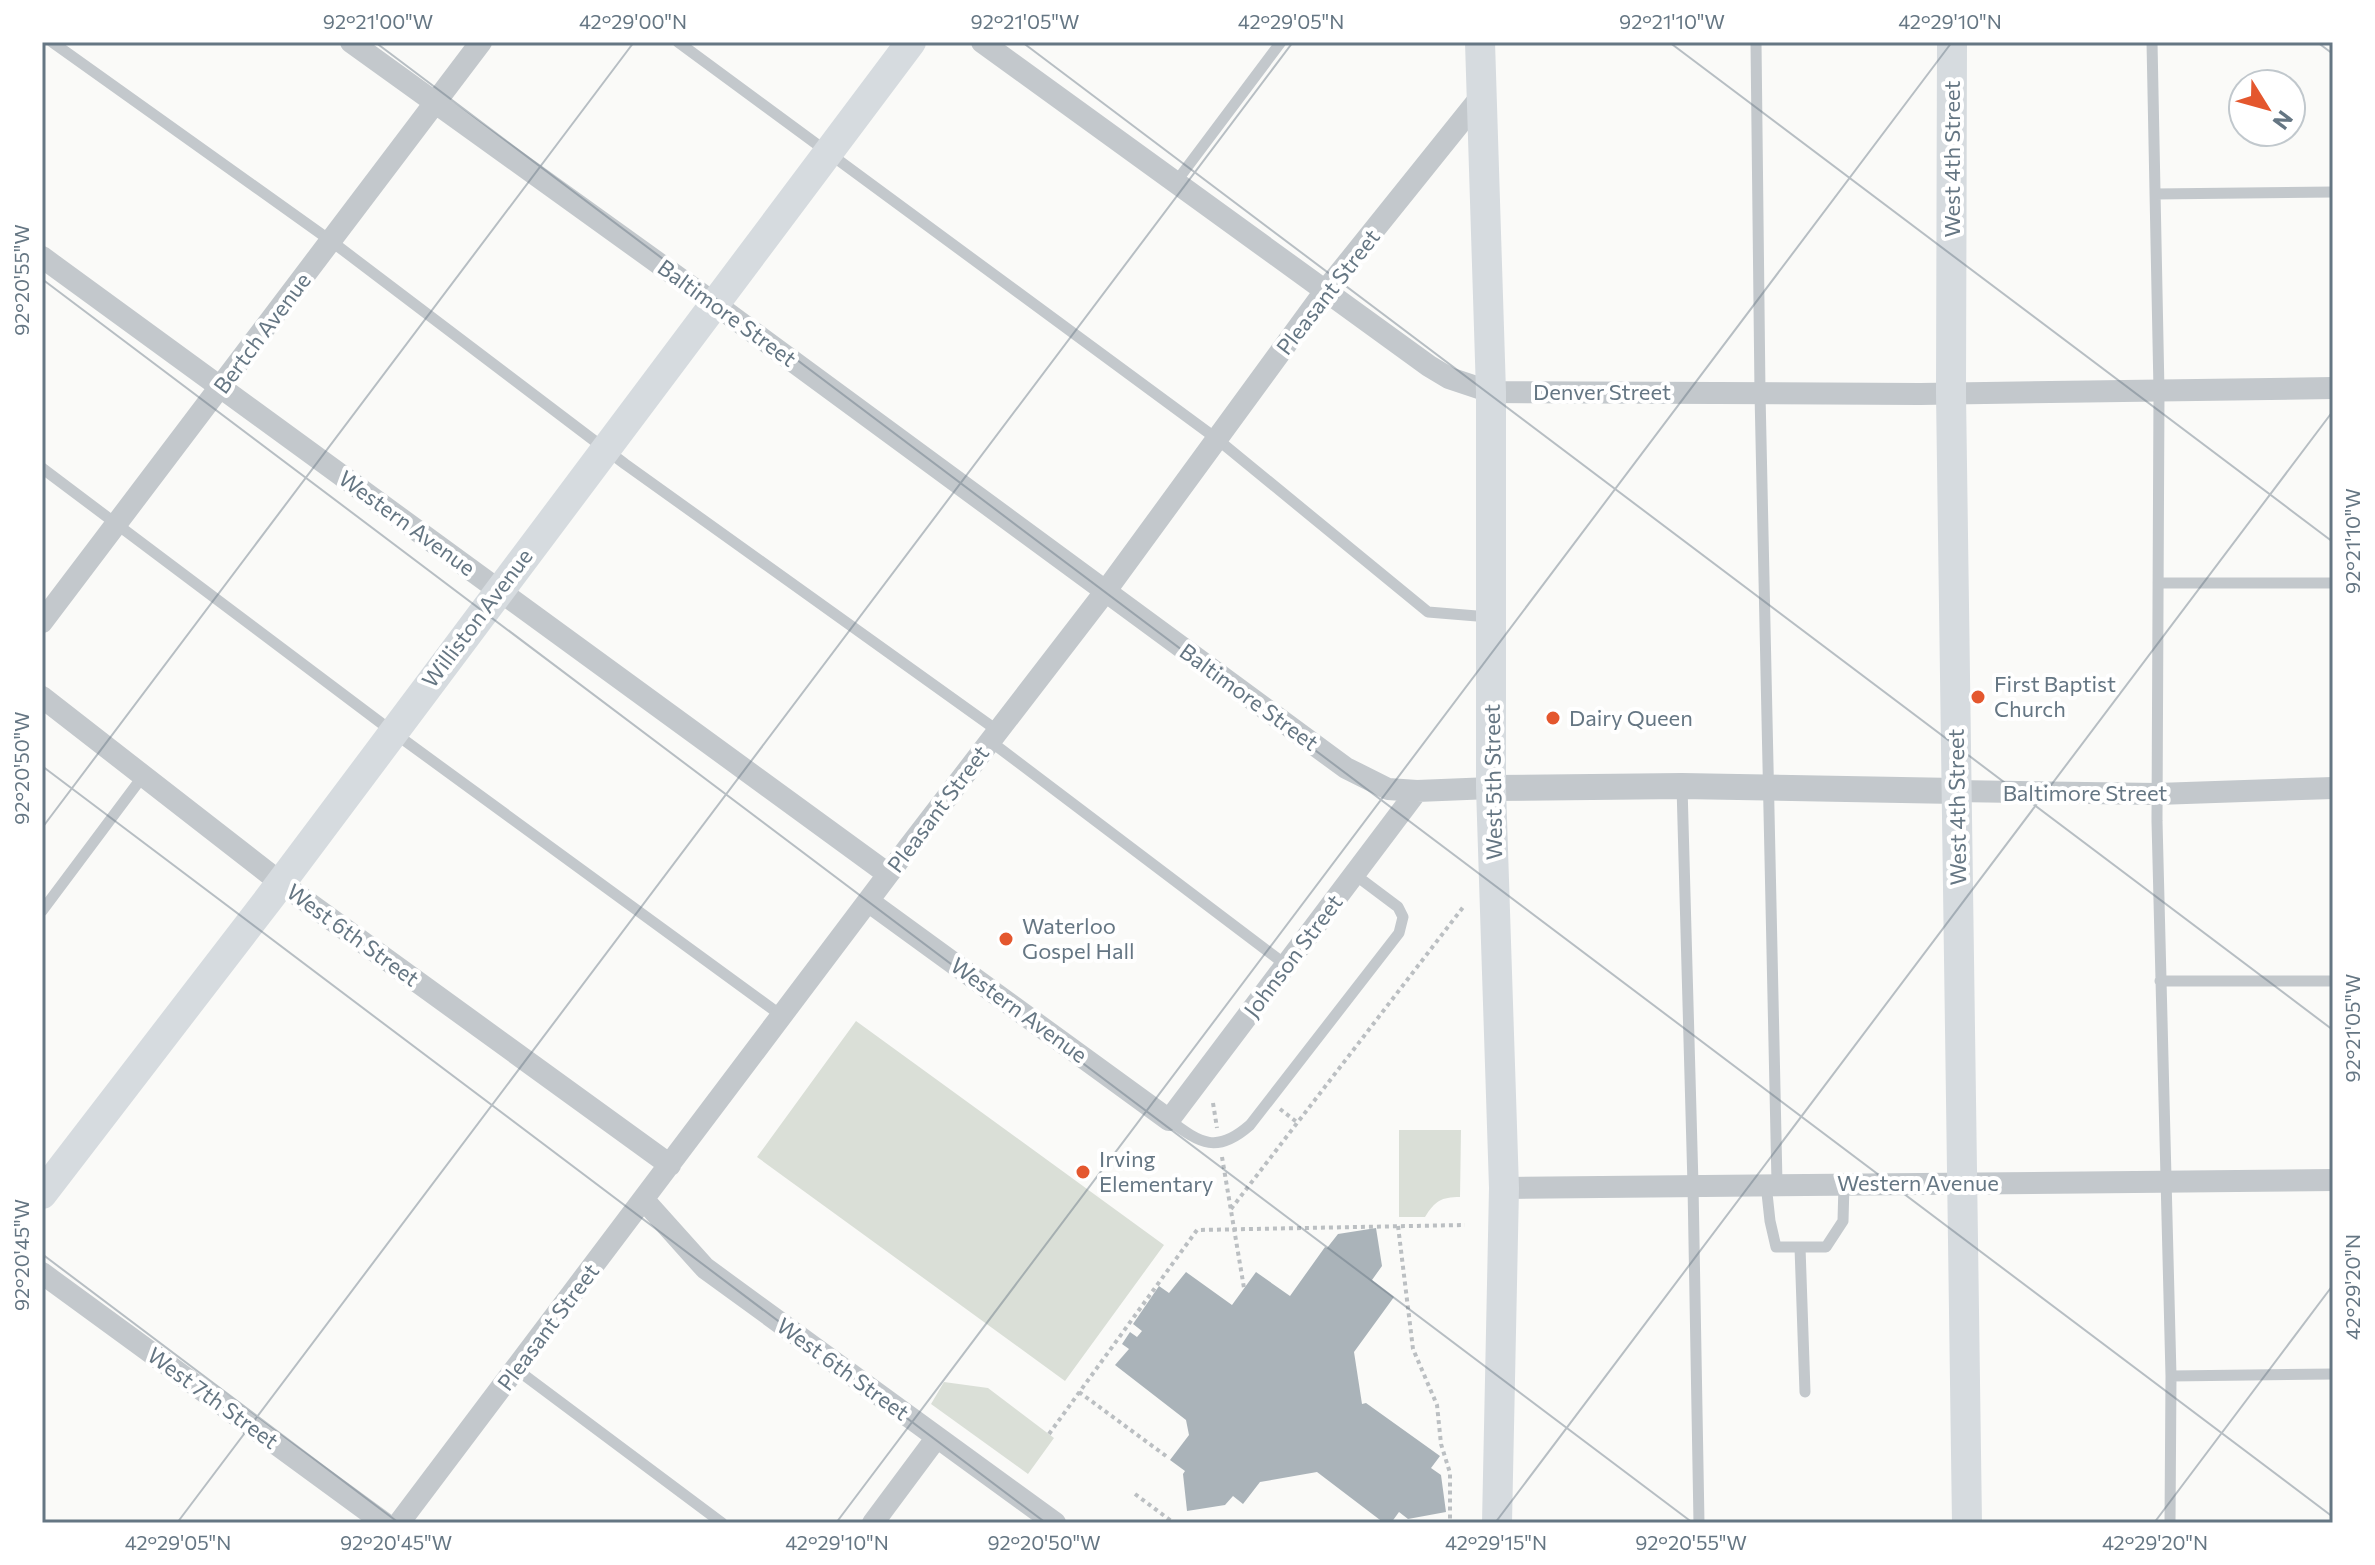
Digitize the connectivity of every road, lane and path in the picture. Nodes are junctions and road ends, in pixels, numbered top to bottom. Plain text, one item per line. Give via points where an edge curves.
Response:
1 (52, 42) edge
2 (351, 42) edge
3 (481, 42) edge
4 (678, 42) edge
5 (911, 42) edge
6 (982, 42) edge
7 (1281, 42) edge
8 (1480, 42) edge
9 (1756, 42) edge
10 (1952, 42) edge
11 (2152, 42) edge
12 (1480, 98) junction
13 (436, 103) junction
14 (829, 151) junction
15 (1176, 182) junction
16 (2333, 192) edge
17 (2155, 194) junction
18 (331, 241) junction
19 (42, 257) edge
20 (1325, 291) junction
21 (715, 304) junction
22 (221, 388) junction
23 (2333, 388) edge
24 (2159, 391) junction
25 (1491, 392) junction
26 (1760, 393) junction
27 (1951, 394) junction
28 (1217, 439) junction
29 (605, 448) junction
30 (42, 468) edge
31 (117, 524) junction
32 (2158, 583) junction
33 (2333, 583) edge
34 (498, 590) junction
35 (1105, 592) junction
36 (1491, 617) junction
37 (42, 622) edge
38 (42, 697) edge
39 (393, 732) junction
40 (994, 736) junction
41 (143, 776) junction
42 (1682, 786) junction
43 (1491, 788) junction
44 (2333, 788) edge
45 (1769, 789) junction
46 (1417, 791) junction
47 (1956, 791) junction
48 (2157, 794) junction
49 (888, 874) junction
50 (1354, 874) junction
51 (281, 883) junction
52 (868, 901) junction
53 (1464, 906) dead end
54 (42, 911) edge
55 (1286, 965) junction
56 (2160, 981) junction
57 (2333, 981) edge
58 (782, 1016) junction
59 (1213, 1103) dead end
60 (1278, 1107) dead end
61 (1169, 1120) junction
62 (1298, 1123) junction
63 (1220, 1142) junction
64 (670, 1165) junction
65 (2333, 1180) edge
66 (2165, 1181) junction
67 (1844, 1183) junction
68 (1961, 1183) junction
69 (1772, 1184) junction
70 (1693, 1185) junction
71 (1504, 1188) junction
72 (42, 1194) edge
73 (644, 1200) junction
74 (1231, 1209) junction
75 (1465, 1225) dead end
76 (1398, 1226) junction
77 (1233, 1228) junction
78 (1800, 1247) junction
79 (42, 1273) edge
80 (1244, 1288) dead end
81 (516, 1369) junction
82 (2333, 1374) edge
83 (2171, 1376) junction
84 (1079, 1392) junction
85 (1805, 1392) dead end
86 (1049, 1434) dead end
87 (937, 1437) junction
88 (1166, 1456) dead end
89 (1135, 1494) dead end
90 (384, 1523) edge
91 (399, 1523) edge
92 (722, 1523) edge
93 (873, 1523) edge
94 (1055, 1523) edge
95 (1174, 1523) edge
96 (1450, 1523) edge
97 (1497, 1523) edge
98 (1699, 1523) edge
99 (1967, 1523) edge
100 (2170, 1523) edge

1 - 18 lane
2 - 13 street, Baltimore Street
3 - 13 street, Bertch Avenue
4 - 14 lane
5 - 14 main road, Williston Avenue
6 - 15 street, Denver Street
7 - 15 lane
8 - 12 main road, West 5th Street
9 - 26 lane
10 - 27 main road, West 4th Street
11 - 17 lane
12 - 20 street, Pleasant Street
12 - 25 main road, West 5th Street
13 - 18 street, Bertch Avenue
13 - 21 street, Baltimore Street
14 - 21 main road, Williston Avenue
14 - 28 lane
15 - 20 street, Denver Street
16 - 17 lane
17 - 24 lane
18 - 22 street, Bertch Avenue
18 - 29 lane
19 - 22 street, Western Avenue
20 - 25 street, Denver Street via 1429,366
20 - 28 street, Pleasant Street
21 - 29 main road, Williston Avenue
21 - 35 street, Baltimore Street
22 - 31 street, Bertch Avenue
22 - 34 street, Western Avenue
23 - 24 street, Denver Street
24 - 27 street, Denver Street
24 - 32 lane
25 - 26 street, Denver Street
25 - 36 main road, West 5th Street
26 - 27 street, Denver Street
26 - 45 lane
27 - 47 main road, West 4th Street
28 - 35 street, Pleasant Street
28 - 36 lane via 1428,612
29 - 34 main road, Williston Avenue
29 - 40 lane
30 - 31 lane
31 - 37 street, Bertch Avenue
31 - 39 lane
32 - 33 lane
32 - 48 lane
34 - 39 main road, Williston Avenue
34 - 49 street, Western Avenue
35 - 40 street, Pleasant Street
35 - 46 street, Baltimore Street via 1346,768 1388,789
36 - 43 main road, West 5th Street
38 - 41 street, West 6th Street
39 - 51 main road, Williston Avenue
39 - 58 lane
40 - 49 street, Pleasant Street
40 - 55 lane
41 - 51 street, West 6th Street
41 - 54 lane
42 - 43 street, Baltimore Street
42 - 45 street, Baltimore Street
42 - 70 lane
43 - 46 street, Baltimore Street
43 - 71 main road, West 5th Street
44 - 48 street, Baltimore Street
45 - 47 street, Baltimore Street
45 - 69 lane
46 - 50 street, Johnson Street
47 - 48 street, Baltimore Street
47 - 68 main road, West 4th Street
48 - 56 lane
49 - 52 street, Pleasant Street
50 - 55 street, Johnson Street
50 - 63 lane via 1398,907 1403,917 1399,933 1250,1125 1234,1139
51 - 64 street, West 6th Street
51 - 72 main road, Williston Avenue
52 - 58 street, Pleasant Street
52 - 61 street, Western Avenue
53 - 62 path
55 - 61 street, Johnson Street
56 - 57 lane
56 - 66 lane
58 - 64 street, Pleasant Street
59 - 63 path
60 - 62 path
61 - 63 lane via 1195,1140
62 - 74 path
63 - 74 path
64 - 73 street, Pleasant Street
65 - 66 street, Western Avenue
66 - 68 street, Western Avenue
66 - 83 lane
67 - 68 street, Western Avenue
67 - 69 street, Western Avenue
67 - 78 lane via 1843,1221 1826,1247
68 - 99 main road, West 4th Street
69 - 70 street, Western Avenue
69 - 78 lane via 1770,1221 1776,1247
70 - 71 street, Western Avenue
70 - 98 lane
71 - 97 main road, West 5th Street
73 - 81 street, Pleasant Street
73 - 87 street, West 6th Street via 705,1268
74 - 77 path
75 - 76 path
76 - 77 path
76 - 96 path via 1413,1349 1437,1405 1450,1473
77 - 80 path
77 - 84 path via 1197,1230
78 - 85 lane
79 - 90 street, West 7th Street
81 - 91 street, Pleasant Street
81 - 92 lane
82 - 83 lane
83 - 100 lane
84 - 86 path
84 - 88 path
87 - 93 street
87 - 94 street, West 6th Street
89 - 95 path

